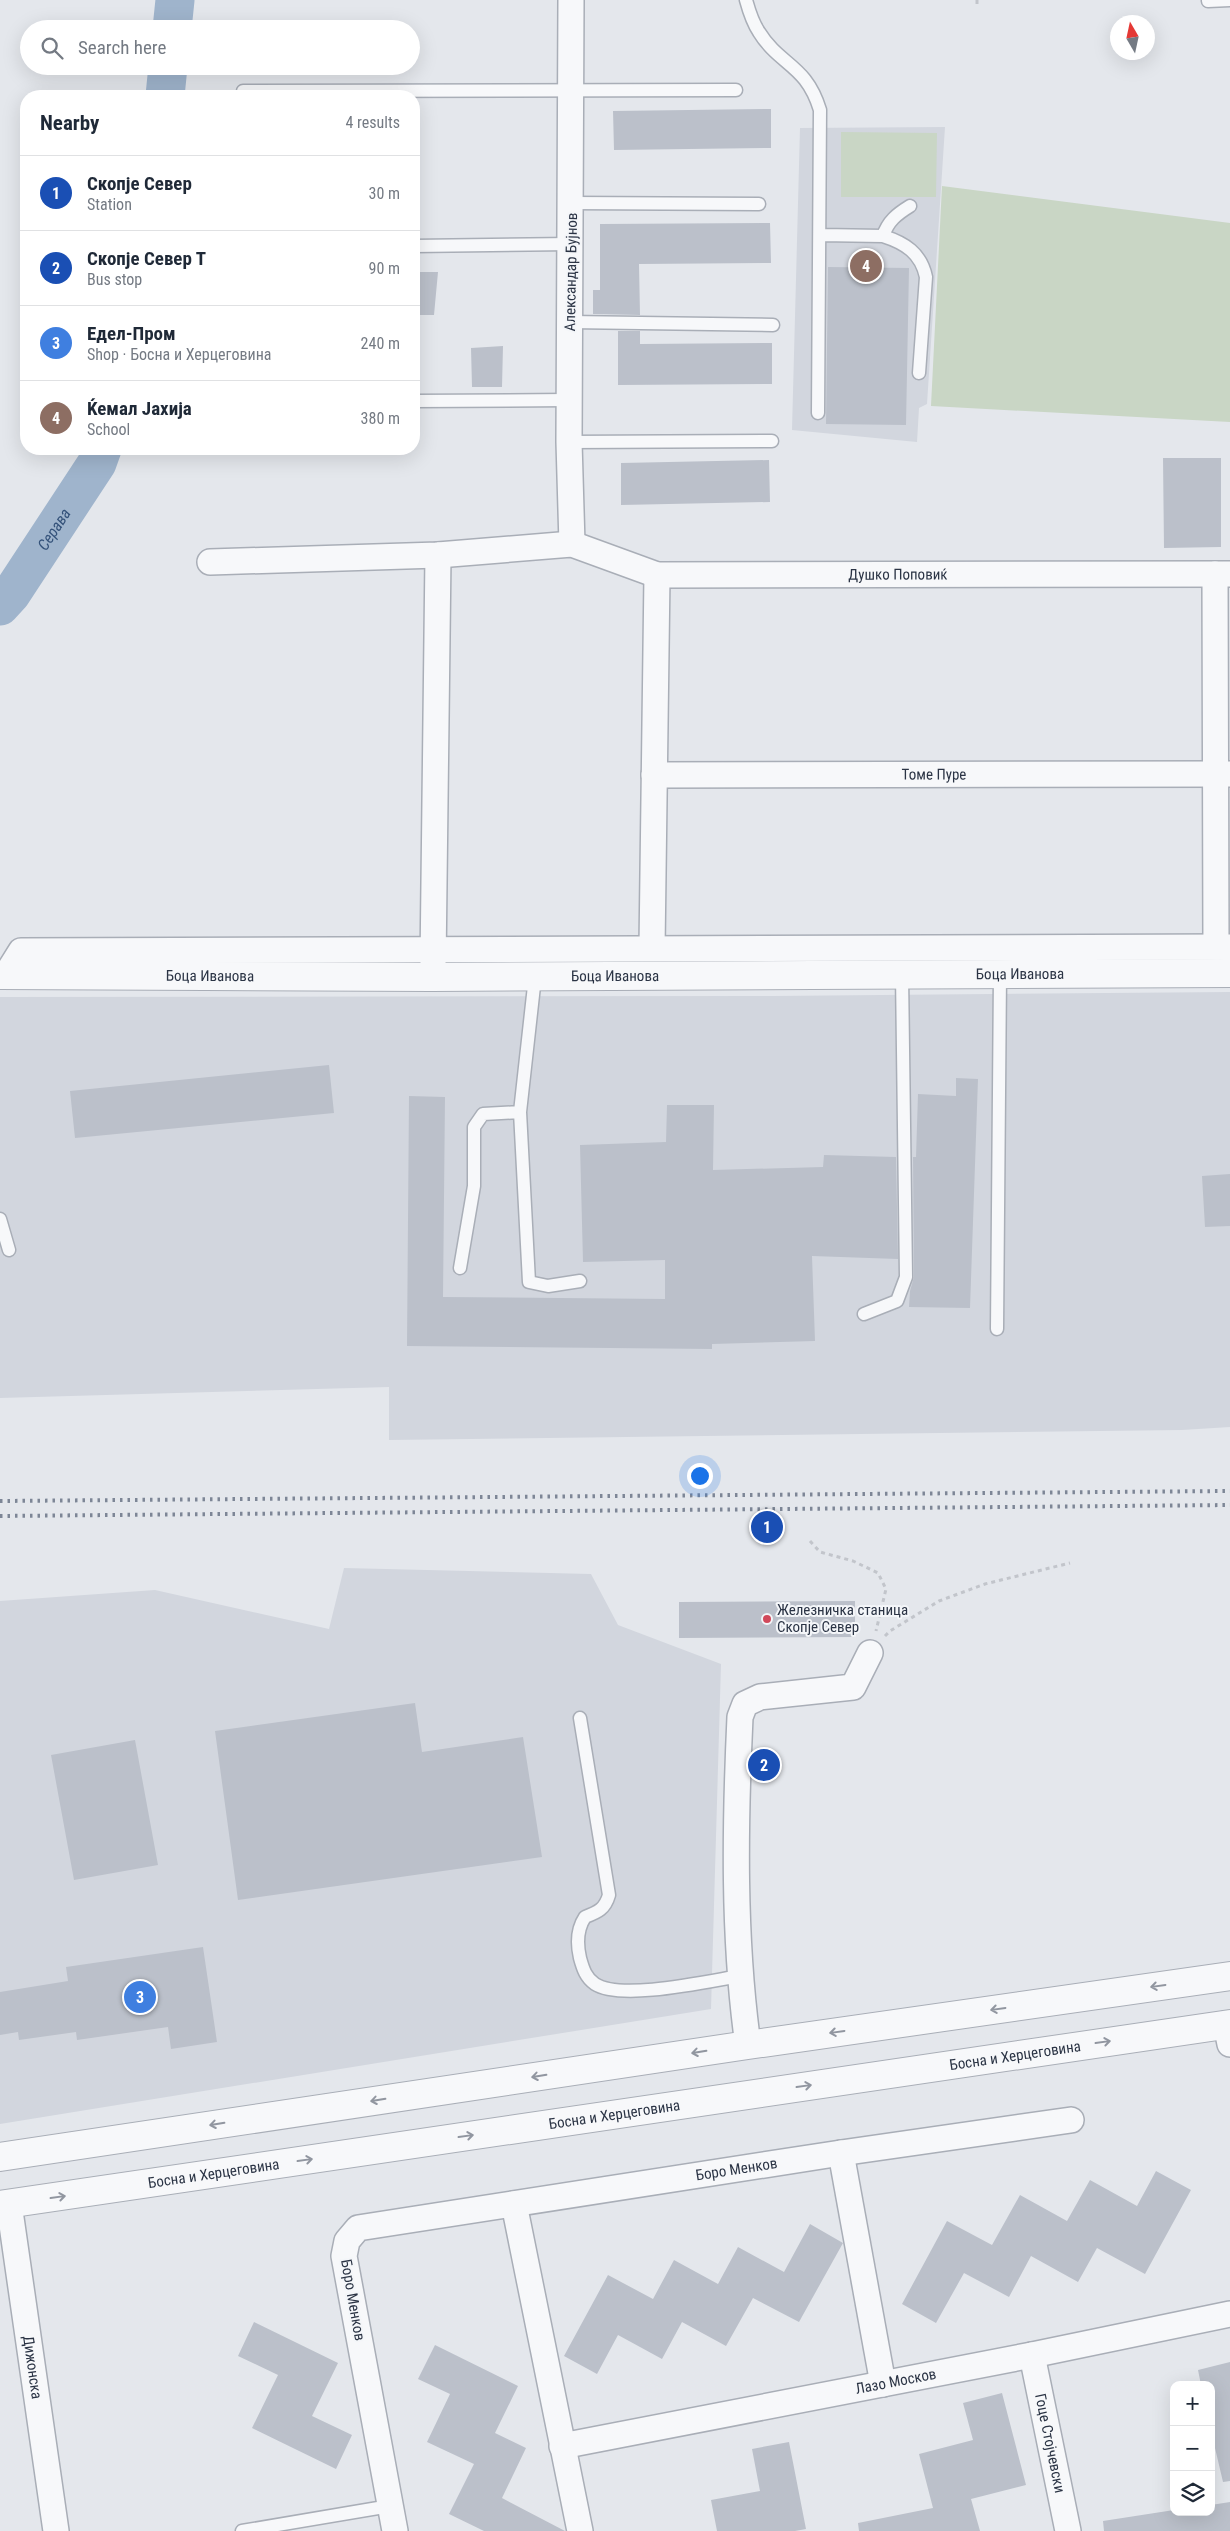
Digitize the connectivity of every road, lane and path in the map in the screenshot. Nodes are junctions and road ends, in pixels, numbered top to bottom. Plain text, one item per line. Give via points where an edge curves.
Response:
1 (571, 0) edge
2 (746, 0) edge
3 (977, 0) edge
4 (1230, 0) edge
5 (1208, 1) edge
6 (977, 8) dead end
7 (420, 90) edge
8 (572, 90) junction
9 (736, 90) dead end
10 (571, 203) junction
11 (759, 204) dead end
12 (910, 206) dead end
13 (821, 236) junction
14 (883, 236) junction
15 (571, 244) junction
16 (420, 246) edge
17 (570, 322) junction
18 (773, 325) dead end
19 (920, 373) dead end
20 (570, 400) junction
21 (420, 401) edge
22 (818, 413) dead end
23 (569, 442) junction
24 (772, 442) dead end
25 (572, 544) junction
26 (438, 555) junction
27 (210, 562) dead end
28 (1222, 574) edge
29 (657, 575) junction
30 (1222, 774) edge
31 (654, 775) junction
32 (1036, 947) junction
33 (1223, 947) edge
34 (652, 948) junction
35 (434, 949) junction
36 (1036, 973) junction
37 (1230, 973) edge
38 (902, 974) junction
39 (1000, 974) junction
40 (2, 977) edge
41 (535, 977) junction
42 (432, 978) junction
43 (520, 1112) junction
44 (0, 1219) edge
45 (9, 1250) dead end
46 (460, 1268) dead end
47 (580, 1281) dead end
48 (864, 1314) dead end
49 (996, 1329) dead end
50 (810, 1541) dead end
51 (1070, 1563) dead end
52 (870, 1653) junction
53 (580, 1718) dead end
54 (740, 1976) junction
55 (1230, 1976) edge
56 (1229, 2031) edge
57 (748, 2044) junction
58 (1072, 2120) dead end
59 (841, 2153) junction
60 (0, 2157) edge
61 (514, 2204) junction
62 (5, 2205) edge
63 (1230, 2314) edge
64 (1032, 2355) junction
65 (883, 2384) junction
66 (562, 2446) junction
67 (390, 2506) junction
68 (56, 2531) edge
69 (242, 2531) edge
70 (395, 2531) edge
71 (580, 2531) edge
72 (1068, 2531) edge

1 - 8 street, Александар Бујнов
2 - 13 lane via 759,32 798,70 815,92 820,110
3 - 6 path
4 - 5 lane
7 - 8 lane
8 - 9 lane
8 - 10 street, Александар Бујнов
10 - 11 lane
10 - 15 street, Александар Бујнов
12 - 14 lane via 895,216
13 - 14 lane
13 - 22 lane
14 - 19 lane via 908,246 924,266
15 - 16 lane
15 - 17 street, Александар Бујнов
17 - 18 lane
17 - 20 street, Александар Бујнов
20 - 21 lane
20 - 23 street, Александар Бујнов
23 - 24 lane
23 - 25 street, Александар Бујнов
25 - 26 street
25 - 29 street, Душко Поповиќ
26 - 27 street
26 - 35 street
28 - 29 street, Душко Поповиќ
28 - 30 street
29 - 31 street
30 - 31 street, Томе Пуре
30 - 33 street
31 - 34 street
32 - 33 street
32 - 34 street
32 - 36 street
34 - 35 street
35 - 40 street via 22,951
35 - 42 street
36 - 37 street, Боца Иванова
36 - 39 street, Боца Иванова
38 - 39 street, Боца Иванова
38 - 41 street, Боца Иванова
38 - 48 lane via 906,1277 897,1301
39 - 49 lane
40 - 42 street, Боца Иванова
41 - 42 street, Боца Иванова
41 - 43 lane
43 - 46 lane via 483,1114 474,1127 474,1186
43 - 47 lane via 529,1282 548,1286
44 - 45 lane
50 - 52 path via 820,1552 853,1561 878,1574 886,1589
51 - 52 path via 985,1584 939,1601 890,1631
52 - 54 street via 853,1687 760,1697 745,1704 740,1717
53 - 54 lane via 609,1895 602,1910 585,1917 579,1933 579,1955 585,1975 596,1985 635,1992
54 - 57 street
55 -> 57 street
62 -> 56 street, Босна и Херцеговина
57 -> 60 street
58 - 59 street, Боро Менков
59 - 61 street, Боро Менков
59 - 65 street
61 - 66 street
61 - 67 street, Боро Менков via 358,2228 347,2241 344,2256
62 - 68 street, Дижонска
63 - 64 street, Лазо Москов
64 - 65 street, Лазо Москов
64 - 72 street, Гоце Стојчевски
65 - 66 street, Лазо Москов
66 - 71 street
67 - 69 lane
67 - 70 street, Боро Менков

